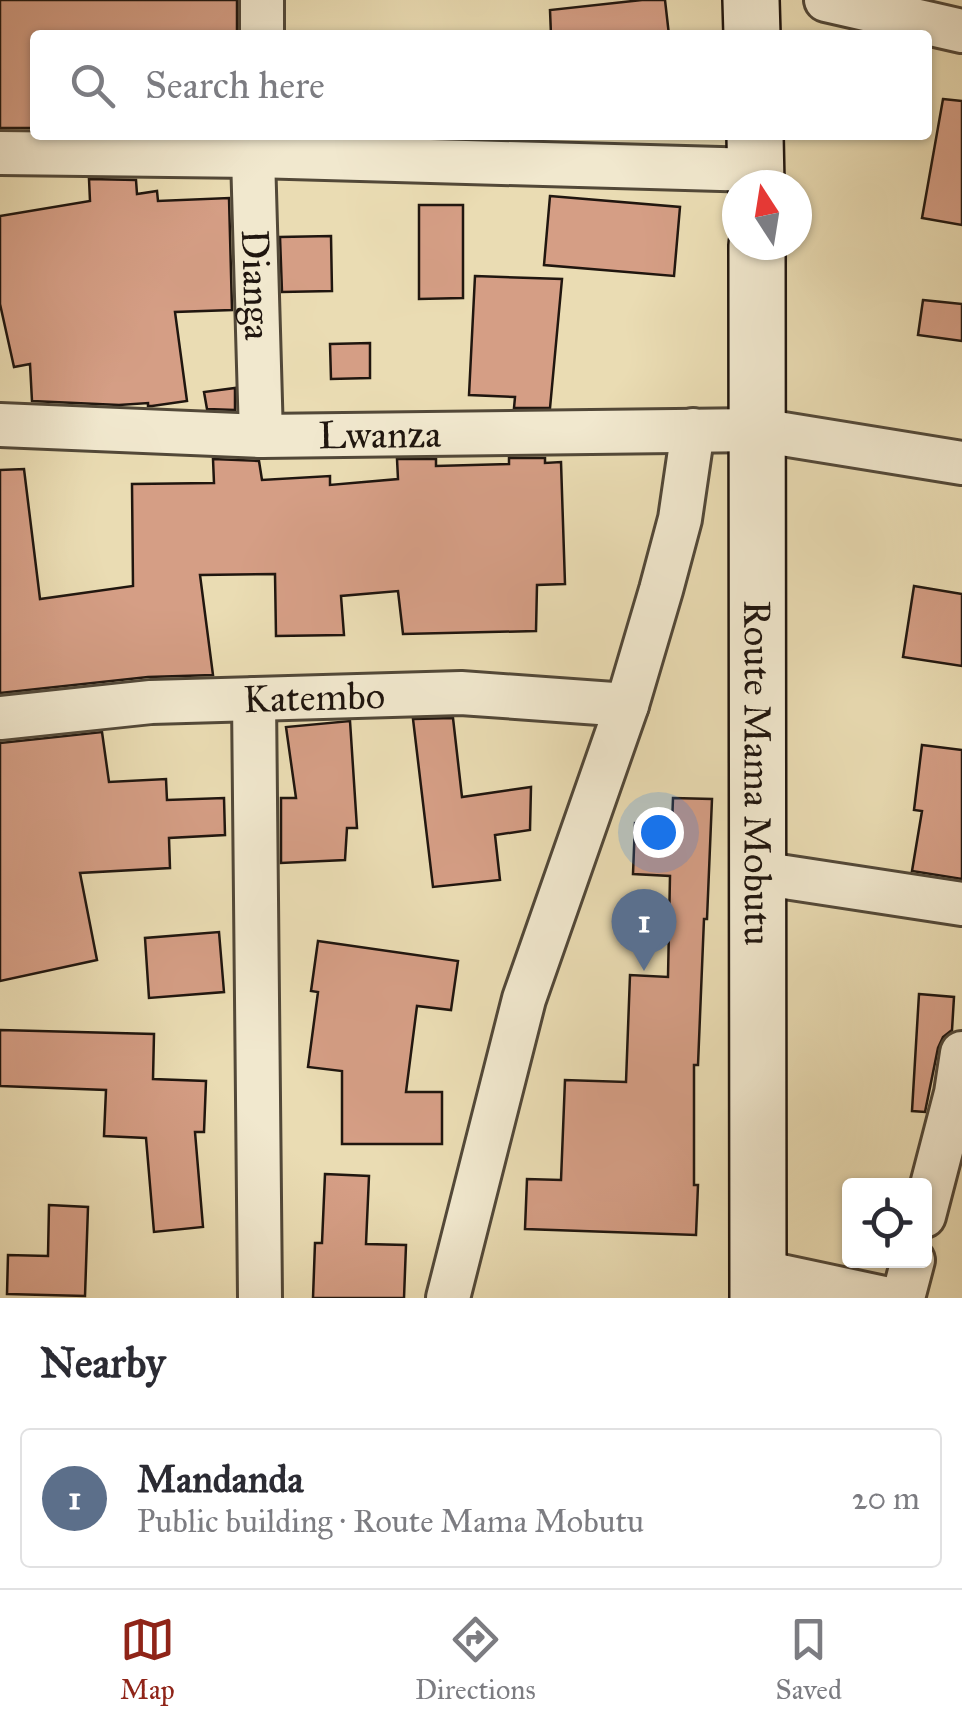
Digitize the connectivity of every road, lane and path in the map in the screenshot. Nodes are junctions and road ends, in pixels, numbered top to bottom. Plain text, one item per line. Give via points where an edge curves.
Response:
1 (262, 0) edge
2 (750, 0) edge
3 (826, 0) edge
4 (262, 30) edge
5 (752, 30) edge
6 (962, 31) edge
7 (254, 146) edge
8 (0, 152) edge
9 (756, 163) edge
10 (757, 260) edge
11 (0, 426) edge
12 (693, 430) junction
13 (758, 430) junction
14 (261, 436) junction
15 (962, 463) edge
16 (254, 699) junction
17 (627, 704) junction
18 (0, 718) edge
19 (758, 873) junction
20 (962, 904) edge
21 (962, 1052) edge
22 (932, 1185) edge
23 (911, 1268) edge
24 (757, 1284) edge
25 (260, 1298) edge
26 (448, 1298) edge
27 (884, 1298) edge
28 (904, 1298) edge

1 - 4 street
2 - 5 street
3 - 6 street
7 - 8 street
7 - 9 street
7 - 14 street, Dianga
10 - 13 street, Route Mama Mobutu
11 - 14 street, Lwanza
12 - 13 street, Lwanza
12 - 14 street, Lwanza
12 - 17 street via 680,520
13 - 15 street, Lwanza
13 - 19 street, Route Mama Mobutu
16 - 17 street, Katembo via 461,693
16 - 18 street, Katembo
16 - 25 street
17 - 26 street via 524,999
19 - 20 street
19 - 24 street, Route Mama Mobutu
21 - 22 street
23 - 28 street
24 - 27 street

